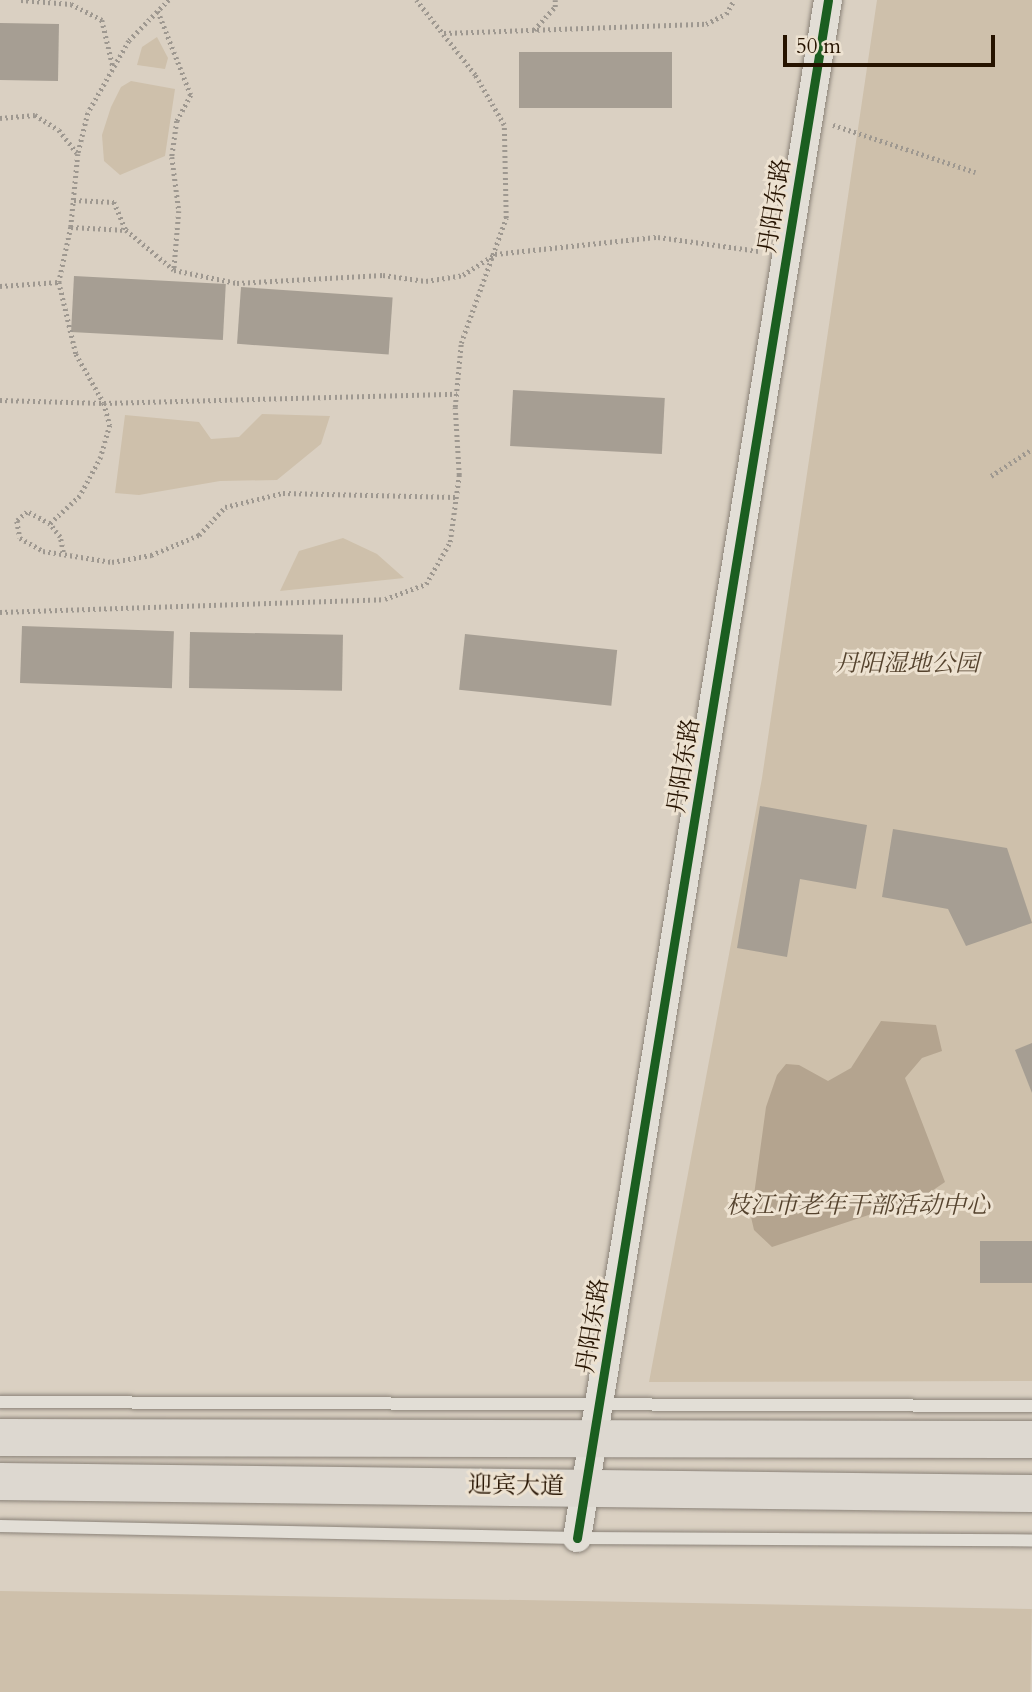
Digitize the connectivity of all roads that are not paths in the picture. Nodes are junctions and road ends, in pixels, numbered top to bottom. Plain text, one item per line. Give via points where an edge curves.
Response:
1 (828, 0) edge
2 (0, 1402) edge
3 (1032, 1406) edge
4 (596, 1422) junction
5 (0, 1437) edge
6 (1032, 1439) edge
7 (0, 1481) edge
8 (589, 1487) junction
9 (1032, 1493) edge
10 (0, 1526) edge
11 (577, 1538) junction
12 (1032, 1540) edge

1 - 4 street, 丹阳东路
2 - 4 lane
3 - 4 lane
4 - 5 main road, 迎宾大道
4 - 6 main road, 迎宾大道
4 - 8 street, 丹阳东路
7 - 8 main road, 迎宾大道
8 - 9 main road, 迎宾大道
8 - 11 street, 丹阳东路
10 - 11 lane
11 - 12 lane

